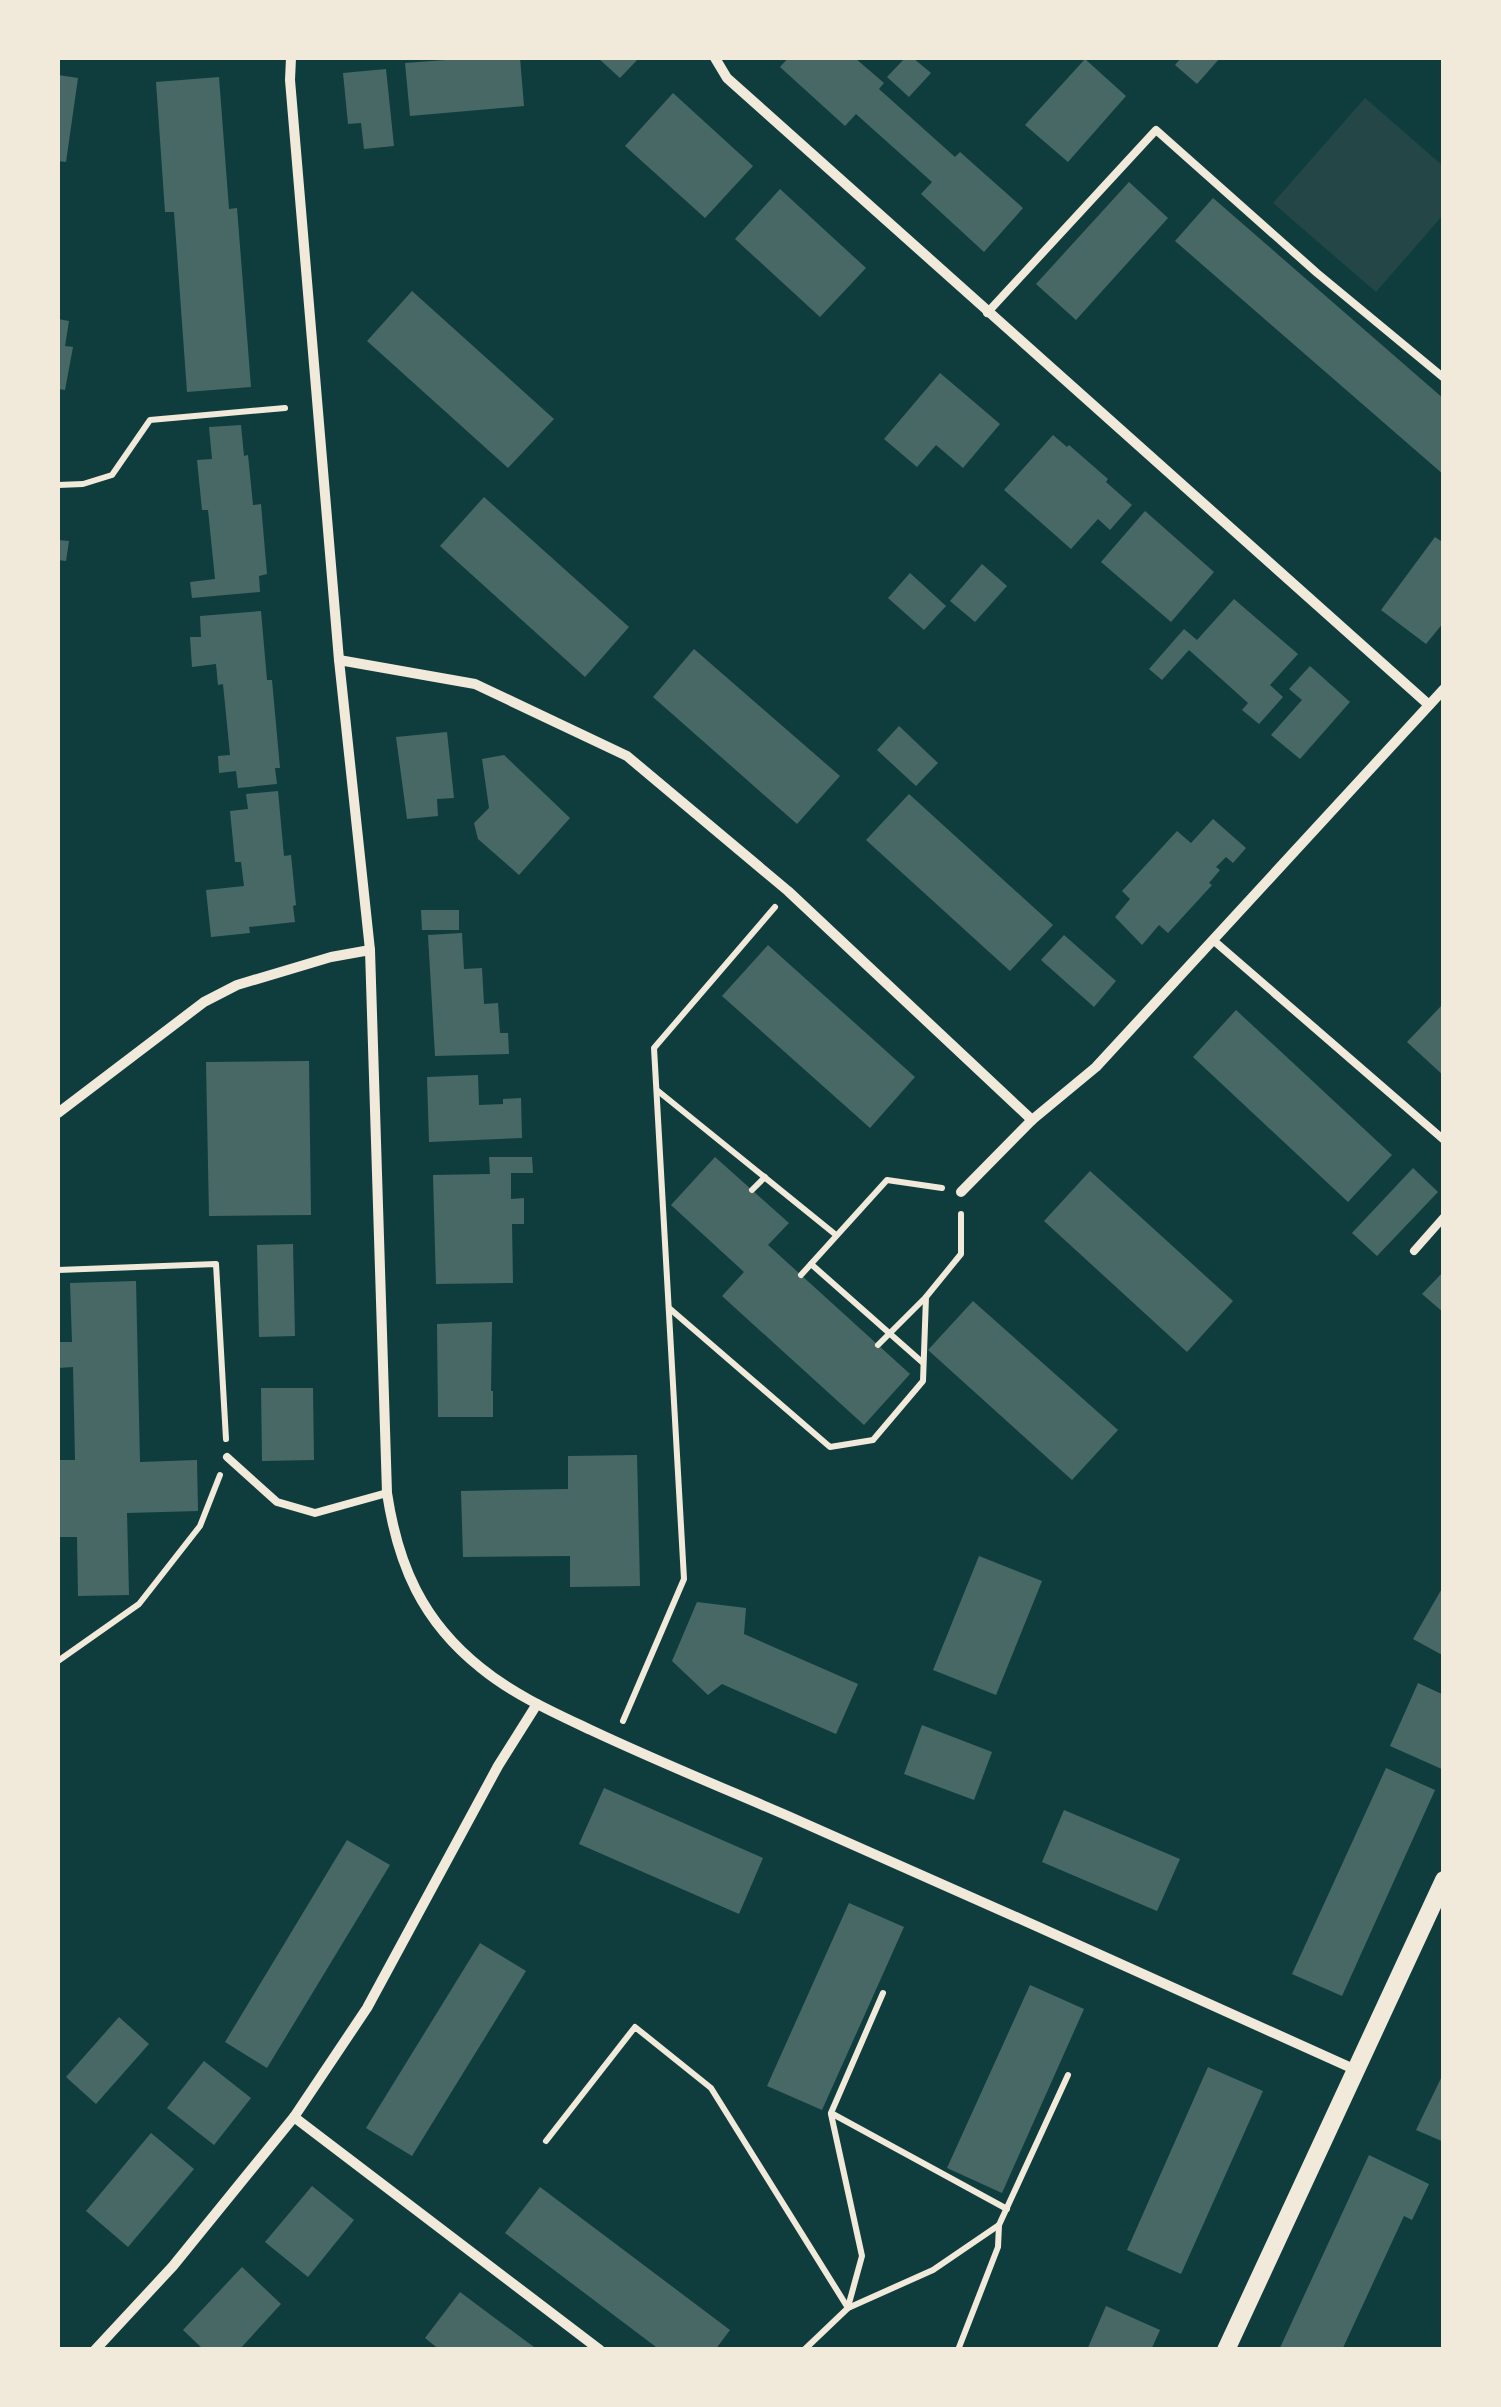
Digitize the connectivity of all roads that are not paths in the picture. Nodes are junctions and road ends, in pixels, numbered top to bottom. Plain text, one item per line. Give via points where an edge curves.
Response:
1 (291, 58) edge
2 (715, 58) edge
3 (987, 313) junction
4 (1444, 378) edge
5 (339, 660) junction
6 (1444, 689) edge
7 (1429, 705) junction
8 (1213, 940) junction
9 (370, 950) junction
10 (58, 1113) edge
11 (1032, 1120) junction
12 (1444, 1140) edge
13 (961, 1192) road end
14 (1444, 1216) edge
15 (1414, 1251) dead end
16 (227, 1457) road end
17 (386, 1492) junction
18 (536, 1704) junction
19 (1444, 1880) edge
20 (1356, 2070) junction
21 (294, 2116) junction
22 (95, 2350) edge
23 (600, 2350) edge
24 (1226, 2350) edge

1 - 5 street
2 - 3 street via 726,78
3 - 4 lane via 1156,130
3 - 7 street
5 - 9 street
5 - 11 street via 475,684 626,756 788,891
6 - 7 street
7 - 8 street
8 - 11 street via 1096,1068
8 - 12 lane
9 - 10 street via 237,985 204,1002
9 - 17 street
11 - 13 street
14 - 15 lane
16 - 17 lane via 277,1502 314,1513
17 - 18 street via 404,1569 423,1604 481,1668
18 - 20 street
18 - 21 street via 367,2008
19 - 20 street
20 - 24 street
21 - 22 street via 173,2266
21 - 23 street

